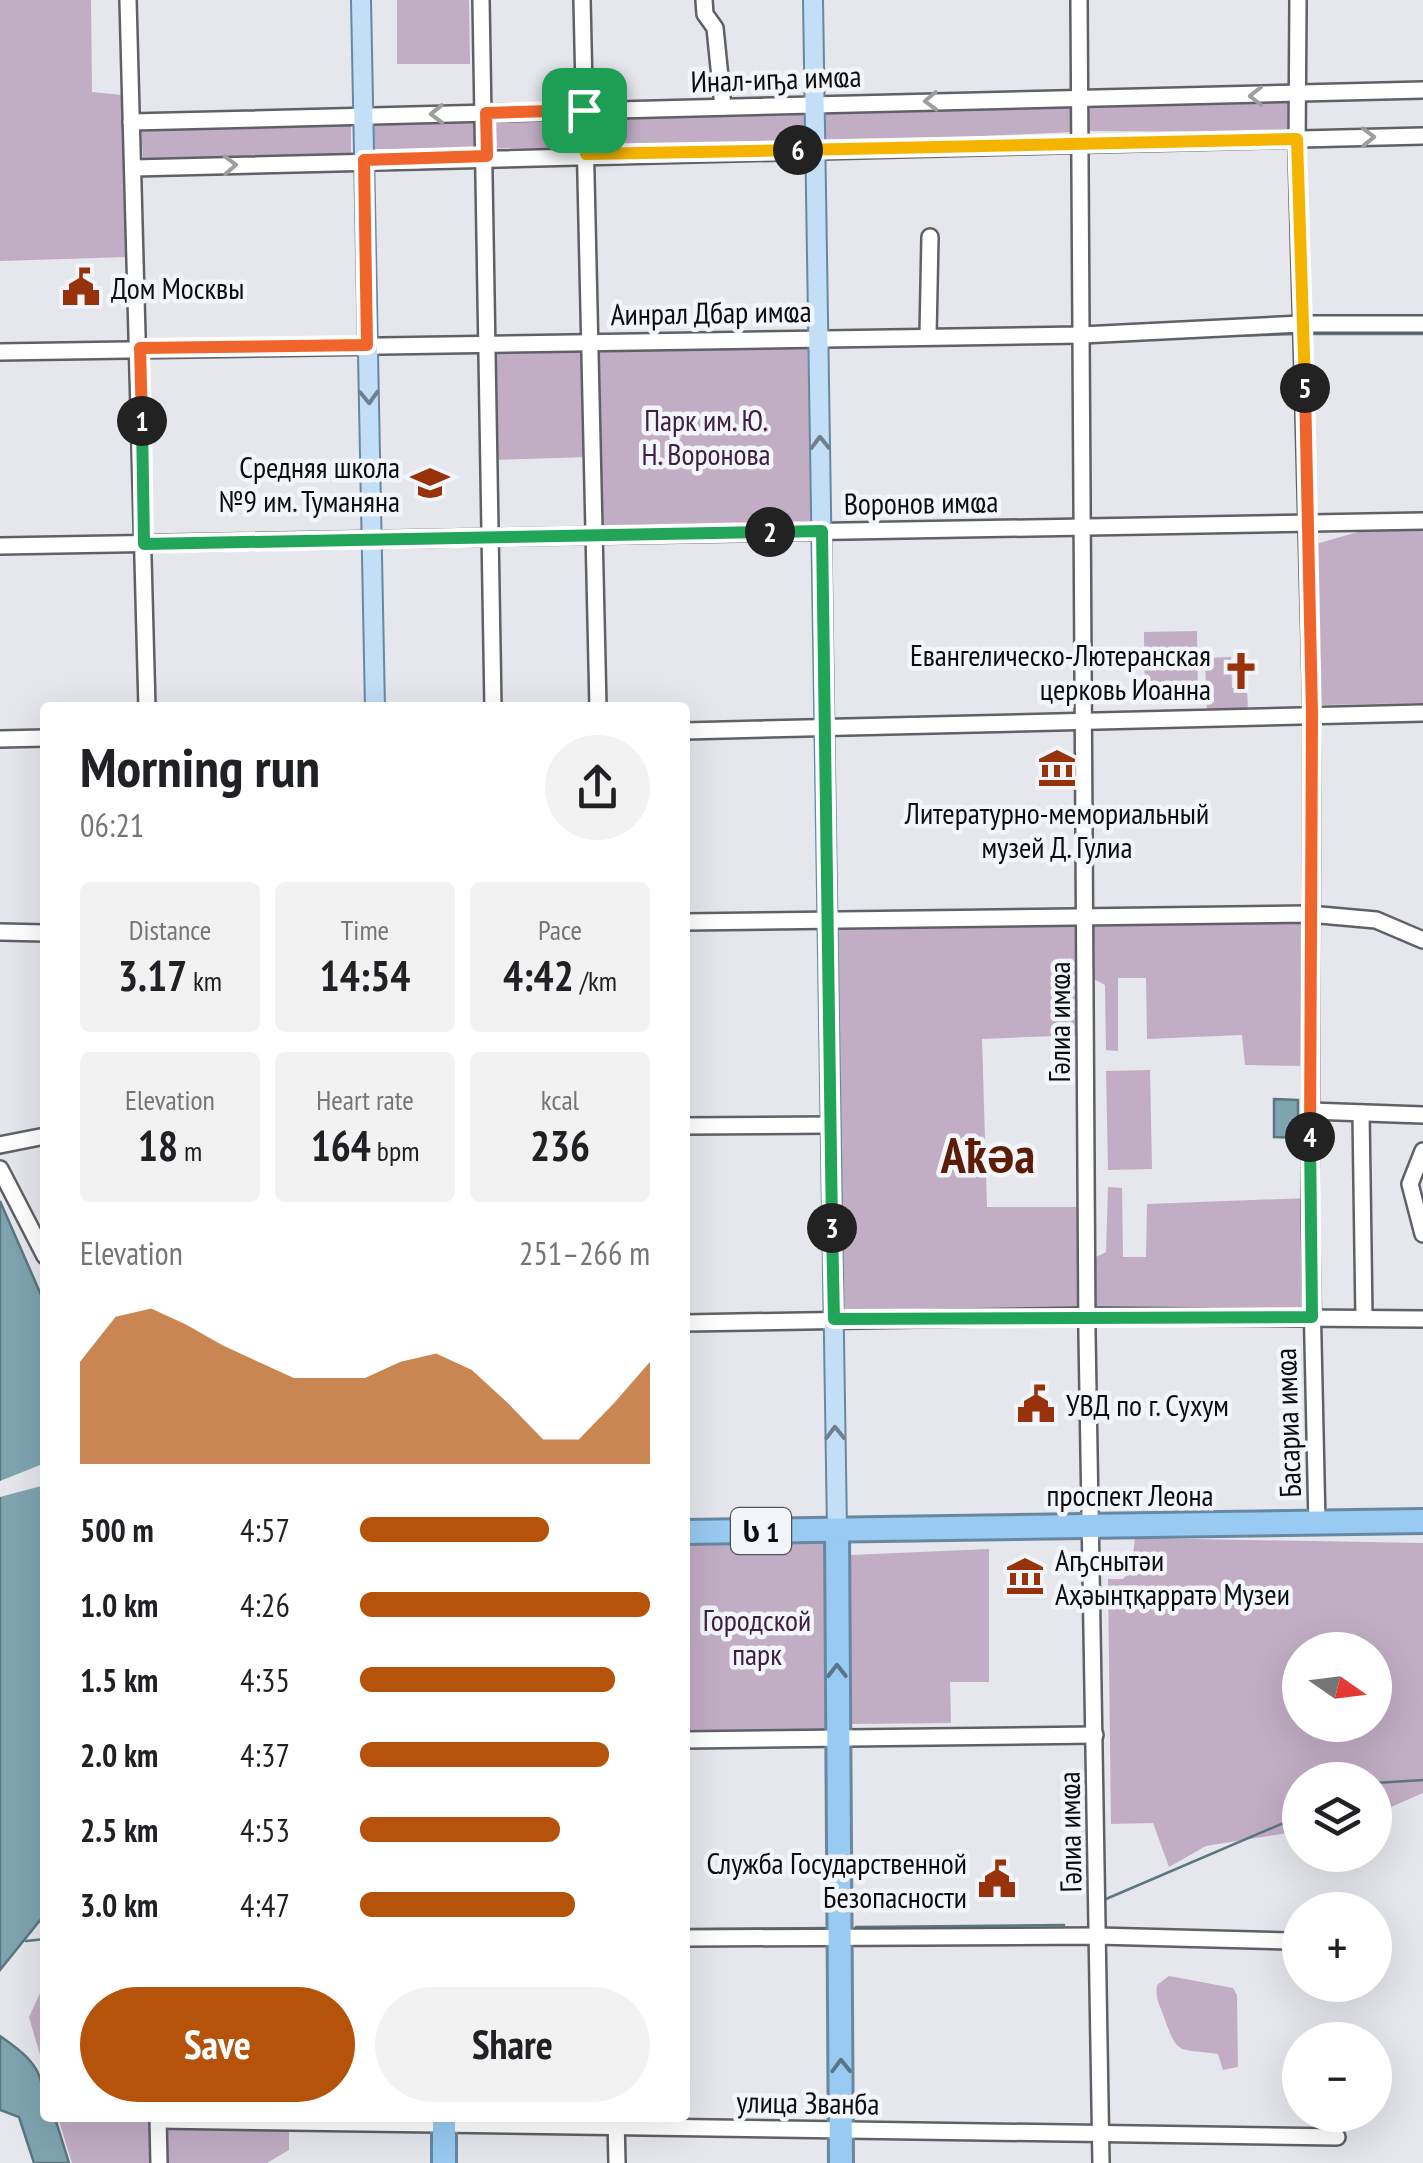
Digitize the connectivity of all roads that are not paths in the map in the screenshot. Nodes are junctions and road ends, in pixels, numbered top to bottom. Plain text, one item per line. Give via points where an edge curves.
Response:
1 (128, 0) edge
2 (361, 0) edge
3 (481, 0) edge
4 (582, 0) edge
5 (704, 0) edge
6 (813, 0) edge
7 (1080, 0) edge
8 (1298, 0) edge
9 (1423, 90) edge
10 (1080, 96) junction
11 (1298, 96) junction
12 (815, 105) junction
13 (723, 108) junction
14 (584, 110) junction
15 (486, 113) junction
16 (364, 115) junction
17 (131, 122) junction
18 (1423, 136) edge
19 (1297, 139) junction
20 (1080, 142) junction
21 (816, 150) junction
22 (586, 154) junction
23 (487, 156) junction
24 (364, 160) junction
25 (133, 168) junction
26 (930, 238) dead end
27 (1302, 324) junction
28 (1423, 324) edge
29 (1082, 335) junction
30 (928, 336) junction
31 (818, 338) junction
32 (590, 342) junction
33 (489, 344) junction
34 (367, 345) junction
35 (140, 348) junction
36 (0, 352) edge
37 (1423, 521) edge
38 (1309, 523) junction
39 (1082, 527) junction
40 (822, 531) junction
41 (594, 535) junction
42 (491, 537) junction
43 (371, 539) junction
44 (144, 544) junction
45 (0, 546) edge
46 (147, 702) edge
47 (375, 702) edge
48 (493, 702) edge
49 (598, 702) edge
50 (1423, 713) edge
51 (1312, 714) junction
52 (1084, 722) junction
53 (824, 730) junction
54 (690, 732) edge
55 (0, 738) edge
56 (40, 738) edge
57 (1309, 914) junction
58 (1085, 916) junction
59 (827, 920) junction
60 (690, 922) edge
61 (0, 932) edge
62 (40, 933) edge
63 (1423, 940) edge
64 (1310, 1111) junction
65 (1360, 1113) junction
66 (1423, 1115) edge
67 (830, 1125) junction
68 (690, 1126) edge
69 (40, 1137) edge
70 (0, 1146) edge
71 (1423, 1151) edge
72 (0, 1169) edge
73 (1423, 1234) edge
74 (40, 1246) edge
75 (1087, 1316) junction
76 (1312, 1317) junction
77 (1364, 1318) junction
78 (1423, 1318) edge
79 (834, 1319) junction
80 (690, 1324) edge
81 (1423, 1521) edge
82 (1092, 1523) junction
83 (1317, 1524) junction
84 (837, 1530) junction
85 (690, 1532) edge
86 (1096, 1734) junction
87 (837, 1738) junction
88 (690, 1740) edge
89 (1098, 1936) junction
90 (690, 1938) edge
91 (839, 1938) junction
92 (1282, 1941) edge
93 (158, 2122) edge
94 (444, 2122) edge
95 (616, 2122) edge
96 (841, 2130) junction
97 (1100, 2134) junction
98 (1337, 2137) dead end
99 (159, 2163) edge
100 (444, 2163) edge
101 (617, 2163) edge
102 (841, 2163) edge
103 (1101, 2163) edge

1 - 17 street
2 - 16 main road
3 - 15 street
4 - 14 street
5 - 13 street via 716,28
6 - 12 main road
7 - 10 street, Гәлиа имҩа
8 - 11 street, Басариа имҩа
9 - 11 street, Инал-иҧа имҩа
11 -> 10 street, Инал-иҧа имҩа
10 -> 12 street, Инал-иҧа имҩа
10 - 20 street, Гәлиа имҩа
11 - 19 street, Басариа имҩа
12 - 13 street, Инал-иҧа имҩа
12 - 21 main road
13 - 14 street, Инал-иҧа имҩа
14 - 15 street, Инал-иҧа имҩа
14 - 22 street
15 -> 16 street, Инал-иҧа имҩа
15 - 23 street
16 - 17 street, Инал-иҧа имҩа
16 - 24 main road
17 - 25 street
19 -> 18 street
19 - 20 street
19 - 27 street, Басариа имҩа
20 - 21 street
20 - 29 street, Гәлиа имҩа
21 - 22 street
21 - 31 main road
22 - 23 street
22 - 32 street
23 - 24 street
23 - 33 street
25 -> 24 street
24 - 34 main road
25 - 35 street
26 - 30 street
27 - 28 street, Аинрал Дбар имҩа
27 - 29 street, Аинрал Дбар имҩа
27 - 38 street, Басариа имҩа
29 - 30 street, Аинрал Дбар имҩа
29 - 39 street, Гәлиа имҩа
30 - 31 street, Аинрал Дбар имҩа
31 - 32 street, Аинрал Дбар имҩа
40 -> 31 main road
32 - 33 street, Аинрал Дбар имҩа
32 - 41 street
33 - 34 street, Аинрал Дбар имҩа
33 - 42 street
34 - 35 street, Аинрал Дбар имҩа
34 -> 43 main road
35 - 36 street, Аинрал Дбар имҩа
35 - 44 street
37 - 38 street, Воронов имҩа
38 - 39 street, Воронов имҩа
38 - 51 street, Басариа имҩа
39 - 40 street, Воронов имҩа
39 - 52 street, Гәлиа имҩа
40 - 41 street, Воронов имҩа
40 - 53 main road
41 - 42 street, Воронов имҩа
41 - 49 street
42 - 43 street, Воронов имҩа
42 - 48 street
43 - 44 street, Воронов имҩа
43 - 47 main road
44 - 45 street, Воронов имҩа
44 - 46 street
50 - 51 street
51 - 52 street
51 - 57 street, Басариа имҩа
52 - 53 street
52 - 58 street, Гәлиа имҩа
53 - 54 street
53 - 59 main road
55 - 56 street
57 - 58 street
57 - 63 street via 1376,920
57 - 64 street, Басариа имҩа
58 - 59 street
58 - 75 street, Гәлиа имҩа
59 - 60 street
59 - 67 main road
61 - 62 street
64 - 65 street
64 - 76 street, Басариа имҩа
65 - 66 street
65 - 77 street
67 - 68 street
67 - 79 main road
69 - 70 street
71 - 73 street via 1410,1184
72 - 74 street
75 - 76 street
75 - 79 street
75 - 82 street, Гәлиа имҩа
76 - 77 street
76 - 83 street, Басариа имҩа
77 - 78 street
79 - 80 street
84 -> 79 main road
81 - 83 highway, проспект Леона / ს 1
82 - 83 highway, проспект Леона / ს 1
82 - 84 highway, проспект Леона / ს 1
82 - 86 street, Гәлиа имҩа
84 - 85 highway, ს 1
87 -> 84 highway
86 - 87 street
86 - 89 street, Гәлиа имҩа
87 - 88 street
87 - 91 highway
89 - 91 street
89 - 92 street
89 - 97 street, Гәлиа имҩа
90 - 91 street
96 -> 91 highway
93 - 99 street
94 - 100 highway
95 - 96 street, улица Званба
95 - 101 street
96 - 97 street, улица Званба
96 - 102 highway
97 - 98 street, улица Званба
97 - 103 street, Гәлиа имҩа

